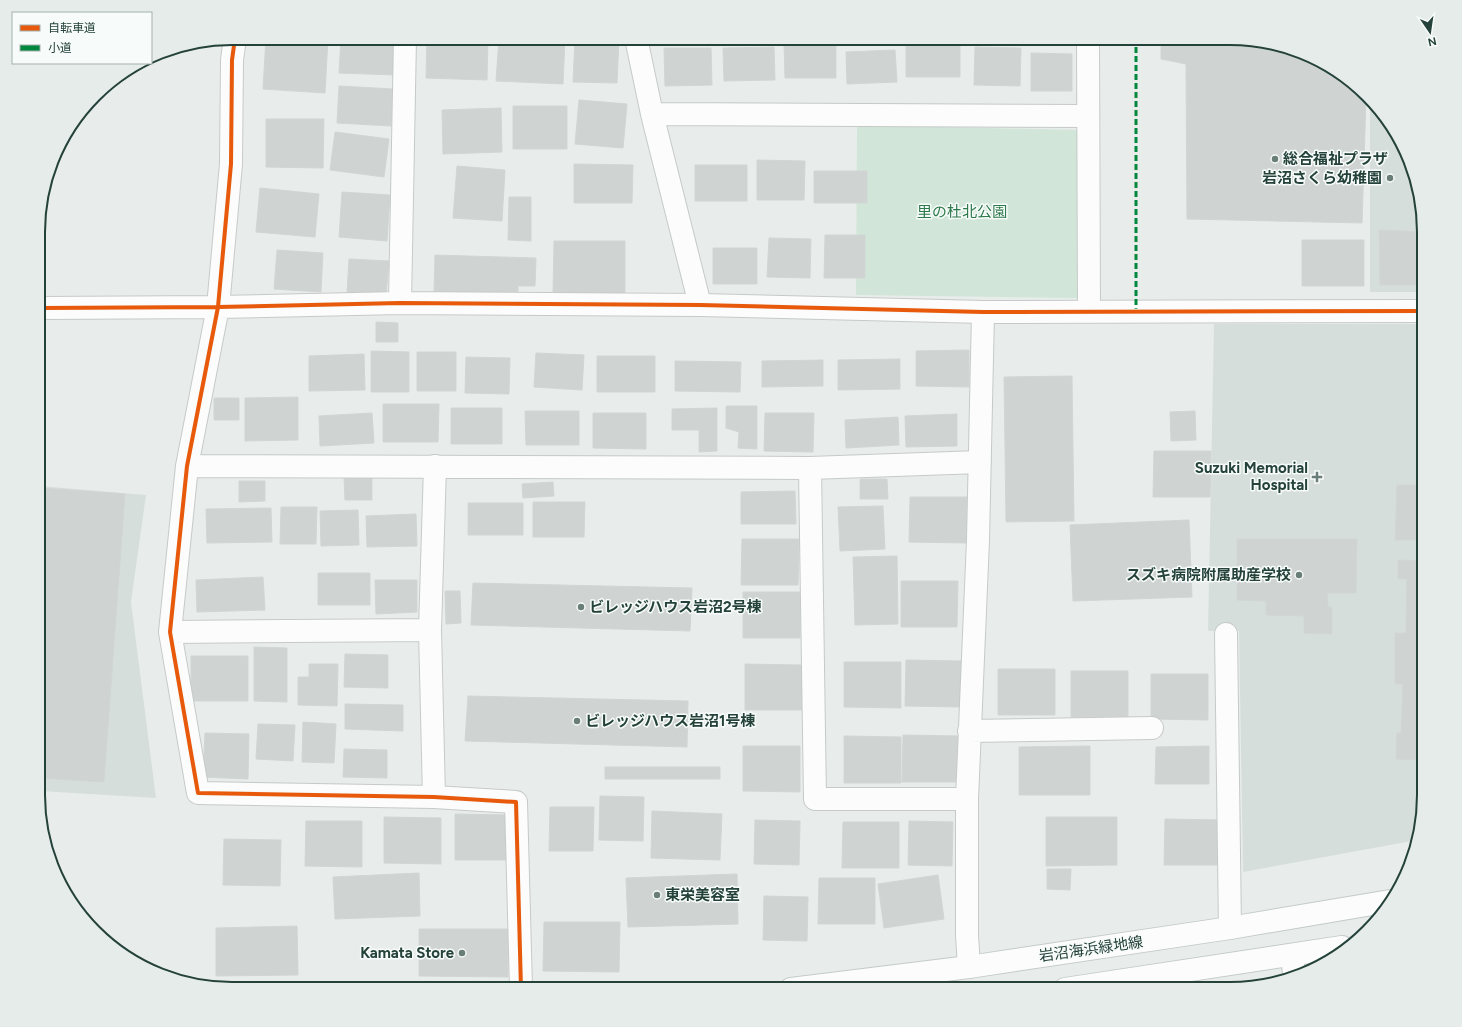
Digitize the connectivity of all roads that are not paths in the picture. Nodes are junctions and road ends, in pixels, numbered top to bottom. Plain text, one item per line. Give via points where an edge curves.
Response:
1 (234, 45) edge
2 (405, 45) edge
3 (637, 45) edge
4 (1088, 45) edge
5 (652, 114) junction
6 (1088, 116) junction
7 (400, 303) junction
8 (700, 305) junction
9 (218, 307) junction
10 (45, 308) edge
11 (1089, 311) junction
12 (1417, 311) edge
13 (983, 312) junction
14 (980, 462) junction
15 (188, 466) junction
16 (435, 466) junction
17 (810, 468) junction
18 (430, 630) junction
19 (170, 632) junction
20 (1226, 634) dead end
21 (1152, 728) dead end
22 (969, 732) junction
23 (434, 797) junction
24 (967, 799) junction
25 (1383, 902) edge
26 (1230, 928) junction
27 (1335, 950) edge
28 (1293, 964) edge
29 (969, 966) junction
30 (521, 982) edge
31 (845, 982) edge
32 (1129, 982) edge

1 - 9 street via 231,164
2 - 7 street
3 - 5 street
4 - 6 street
5 - 6 street
5 - 8 street
6 - 11 street
7 - 8 street
7 - 9 street
8 - 13 street
9 - 10 street
9 - 15 street
11 - 12 street
11 - 13 street
13 - 14 street
14 - 17 street
14 - 22 street
15 - 16 street
15 - 19 street
16 - 17 street
16 - 18 street
17 - 24 street via 815,799
18 - 19 street
18 - 23 street
19 - 23 street via 198,794
20 - 26 street
21 - 22 street
22 - 24 street
23 - 30 street via 516,802
24 - 29 street
25 - 26 street, 岩沼海浜緑地線
26 - 29 street, 岩沼海浜緑地線
27 - 28 street
28 - 32 street
29 - 31 street, 岩沼海浜緑地線

